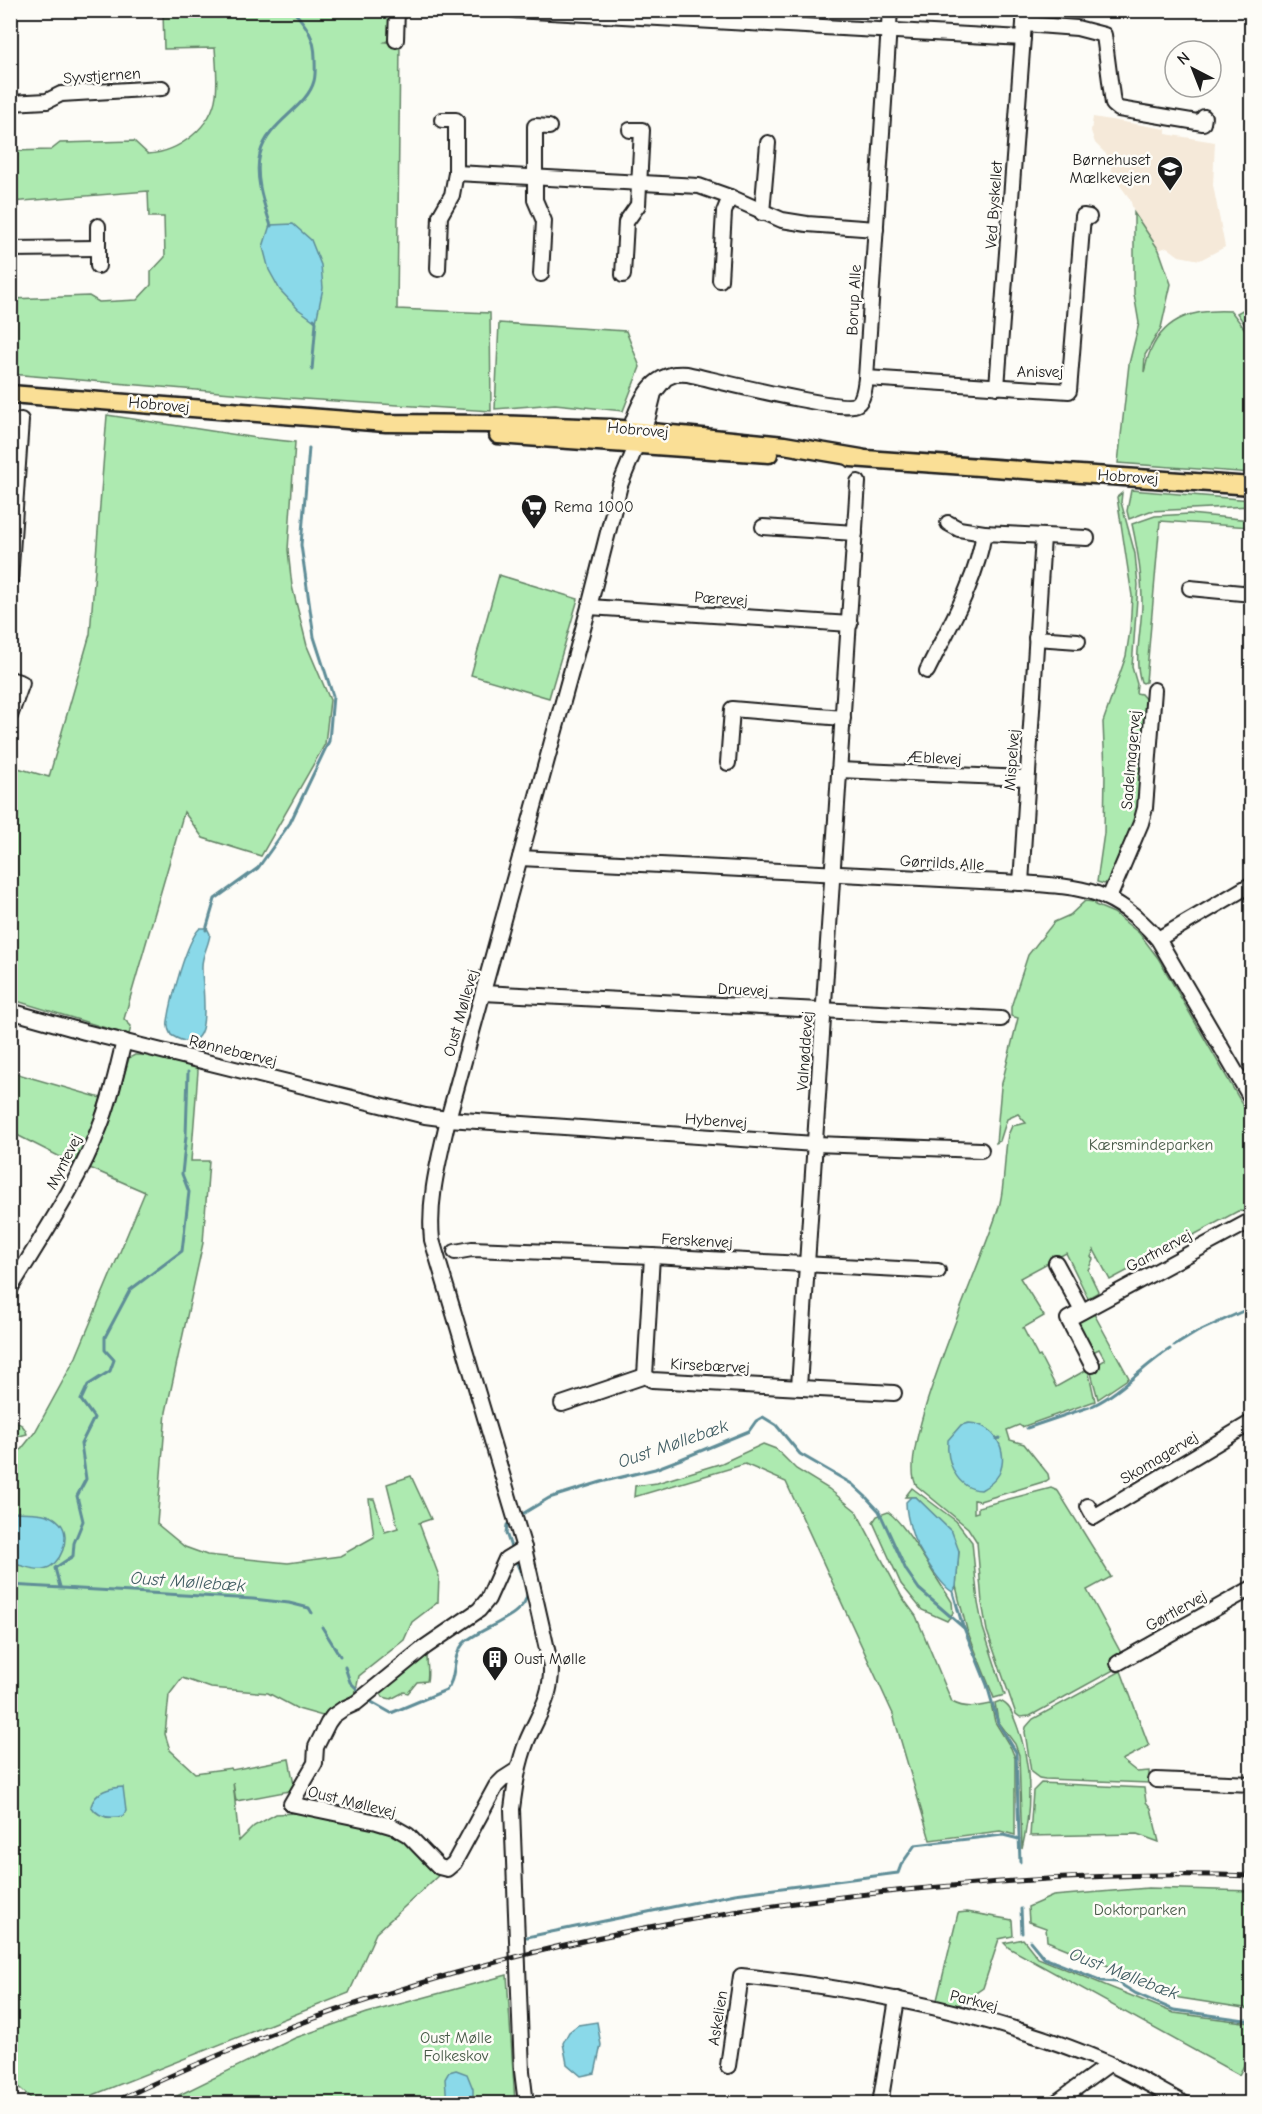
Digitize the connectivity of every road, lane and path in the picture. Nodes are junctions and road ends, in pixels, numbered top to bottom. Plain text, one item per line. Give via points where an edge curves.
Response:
1 (397, 10) edge
2 (514, 10) edge
3 (890, 10) edge
4 (1024, 24) edge
5 (888, 31) junction
6 (396, 39) dead end
7 (162, 88) dead end
8 (10, 103) edge
9 (1204, 117) dead end
10 (442, 120) dead end
11 (549, 127) dead end
12 (630, 130) dead end
13 (768, 143) dead end
14 (456, 174) junction
15 (534, 177) junction
16 (640, 182) junction
17 (730, 197) junction
18 (762, 213) junction
19 (1089, 217) dead end
20 (98, 226) dead end
21 (876, 229) junction
22 (98, 248) junction
23 (10, 249) edge
24 (98, 266) dead end
25 (438, 269) dead end
26 (541, 274) dead end
27 (623, 275) dead end
28 (720, 280) dead end
29 (867, 378) junction
30 (997, 387) junction
31 (10, 394) edge
32 (21, 420) dead end
33 (634, 437) junction
34 (858, 482) dead end
35 (1251, 486) edge
36 (948, 523) dead end
37 (763, 526) dead end
38 (855, 533) junction
39 (984, 533) junction
40 (1043, 537) junction
41 (1087, 538) dead end
42 (12, 543) edge
43 (10, 582) edge
44 (1190, 588) dead end
45 (1251, 598) edge
46 (590, 607) junction
47 (850, 624) junction
48 (1036, 638) junction
49 (1078, 641) dead end
50 (927, 671) dead end
51 (10, 679) edge
52 (1154, 690) dead end
53 (10, 716) edge
54 (843, 718) junction
55 (728, 763) dead end
56 (839, 770) junction
57 (1027, 778) junction
58 (520, 858) junction
59 (834, 874) junction
60 (1021, 883) junction
61 (1251, 884) edge
62 (1109, 898) junction
63 (1158, 939) junction
64 (483, 993) junction
65 (10, 1011) edge
66 (824, 1011) junction
67 (1001, 1019) dead end
68 (124, 1041) junction
69 (1251, 1100) edge
70 (448, 1119) junction
71 (815, 1144) junction
72 (981, 1150) dead end
73 (1251, 1220) edge
74 (455, 1252) dead end
75 (652, 1256) junction
76 (807, 1263) junction
77 (1056, 1263) dead end
78 (938, 1271) dead end
79 (10, 1289) edge
80 (1082, 1311) junction
81 (1092, 1365) dead end
82 (645, 1376) junction
83 (799, 1387) junction
84 (894, 1393) dead end
85 (562, 1404) dead end
86 (1251, 1422) edge
87 (1088, 1506) dead end
88 (524, 1548) junction
89 (1251, 1588) edge
90 (1118, 1663) dead end
91 (517, 1770) junction
92 (1156, 1780) dead end
93 (1251, 1784) edge
94 (741, 1976) joint
95 (897, 1999) junction
96 (1109, 2064) junction
97 (728, 2066) dead end
98 (526, 2103) edge
99 (880, 2103) edge
100 (1054, 2103) edge
101 (1185, 2103) edge

1 - 6 street
2 - 5 street
3 - 5 street, Borup Alle
4 - 5 street
4 - 9 street via 1077,28 1104,35 1113,104 1119,109 1203,123
4 - 30 street, Ved Byskellet
5 - 21 street, Borup Alle
7 - 8 street, Syvstjernen via 61,94 47,101
10 - 14 street via 456,120
11 - 15 street via 535,126
12 - 16 street via 642,130
13 - 18 street
14 - 15 street
14 - 25 street via 452,195 440,216
15 - 16 street
15 - 26 street via 535,200 544,221
16 - 17 street via 699,186
16 - 27 street via 638,205 627,222
17 - 18 street
17 - 28 street via 724,212
18 - 21 street via 807,224
19 - 30 street, Anisvej via 1083,216 1070,391
20 - 22 street
21 - 29 street, Borup Alle
22 - 23 street
22 - 24 street
29 - 30 street, Anisvej
29 - 33 street, Borup Alle via 859,402 848,406 675,374 666,378 654,393
31 - 33 main road, Hobrovej via 414,425 491,424
32 - 42 street
33 - 35 main road, Hobrovej via 784,455
33 - 46 street, Oust Møllevej via 621,459 620,486
34 - 38 street, Valnøddevej
36 - 39 street
37 - 38 street
38 - 47 street, Valnøddevej
39 - 40 street
39 - 50 street via 980,558 967,591
40 - 41 street
40 - 48 street, Mispelvej
42 - 43 street
44 - 45 street
46 - 47 street, Pærevej
46 - 58 street, Oust Møllevej
47 - 54 street, Valnøddevej
48 - 49 street
48 - 57 street, Mispelvej
51 - 53 street via 22,683
52 - 62 street, Sadelmagervej via 1145,808
54 - 55 street via 732,709
54 - 56 street, Valnøddevej
56 - 57 street, Æblevej
56 - 59 street, Valnøddevej
57 - 60 street, Mispelvej
58 - 59 street, Gørrilds Alle
58 - 64 street, Oust Møllevej
59 - 60 street, Gørrilds Alle
59 - 66 street, Valnøddevej
60 - 62 street, Gørrilds Alle via 1072,887
61 - 63 street
62 - 63 street, Gørrilds Alle via 1141,920
63 - 69 street, Gørrilds Alle
64 - 66 street, Druevej
64 - 70 street, Oust Møllevej
65 - 68 street, Rønnebærvej
66 - 67 street, Druevej
66 - 71 street, Valnøddevej
68 - 70 street, Rønnebærvej
68 - 79 street, Myntevej via 110,1099 80,1172
70 - 71 street, Hybenvej
70 - 88 street, Oust Møllevej via 433,1184 432,1240
71 - 72 street, Hybenvej
71 - 76 street, Valnøddevej
73 - 80 street, Gartnervej
74 - 75 street, Ferskenvej via 472,1249
75 - 76 street, Ferskenvej
75 - 82 street, Kirsebærvej
76 - 78 street, Ferskenvej
76 - 83 street, Valnøddevej
77 - 80 street
80 - 81 street via 1068,1319
82 - 83 street, Kirsebærvej via 660,1381
82 - 85 street
83 - 84 street, Kirsebærvej
86 - 87 street, Skomagervej via 1094,1517
88 - 91 street, Oust Møllevej via 551,1683
88 - 91 street, Oust Møllevej via 506,1558 479,1610 333,1716 316,1747 315,1763 291,1804 394,1827 408,1835 439,1867 447,1869 496,1786
89 - 90 street, Gørtlervej
91 - 98 street, Oust Møllevej via 512,1809
92 - 93 street
94 - 95 street, Parkvej via 815,1983
94 - 97 street, Askelien
95 - 96 street, Parkvej via 978,2018
95 - 99 street
96 - 100 street
96 - 101 street, Parkvej

